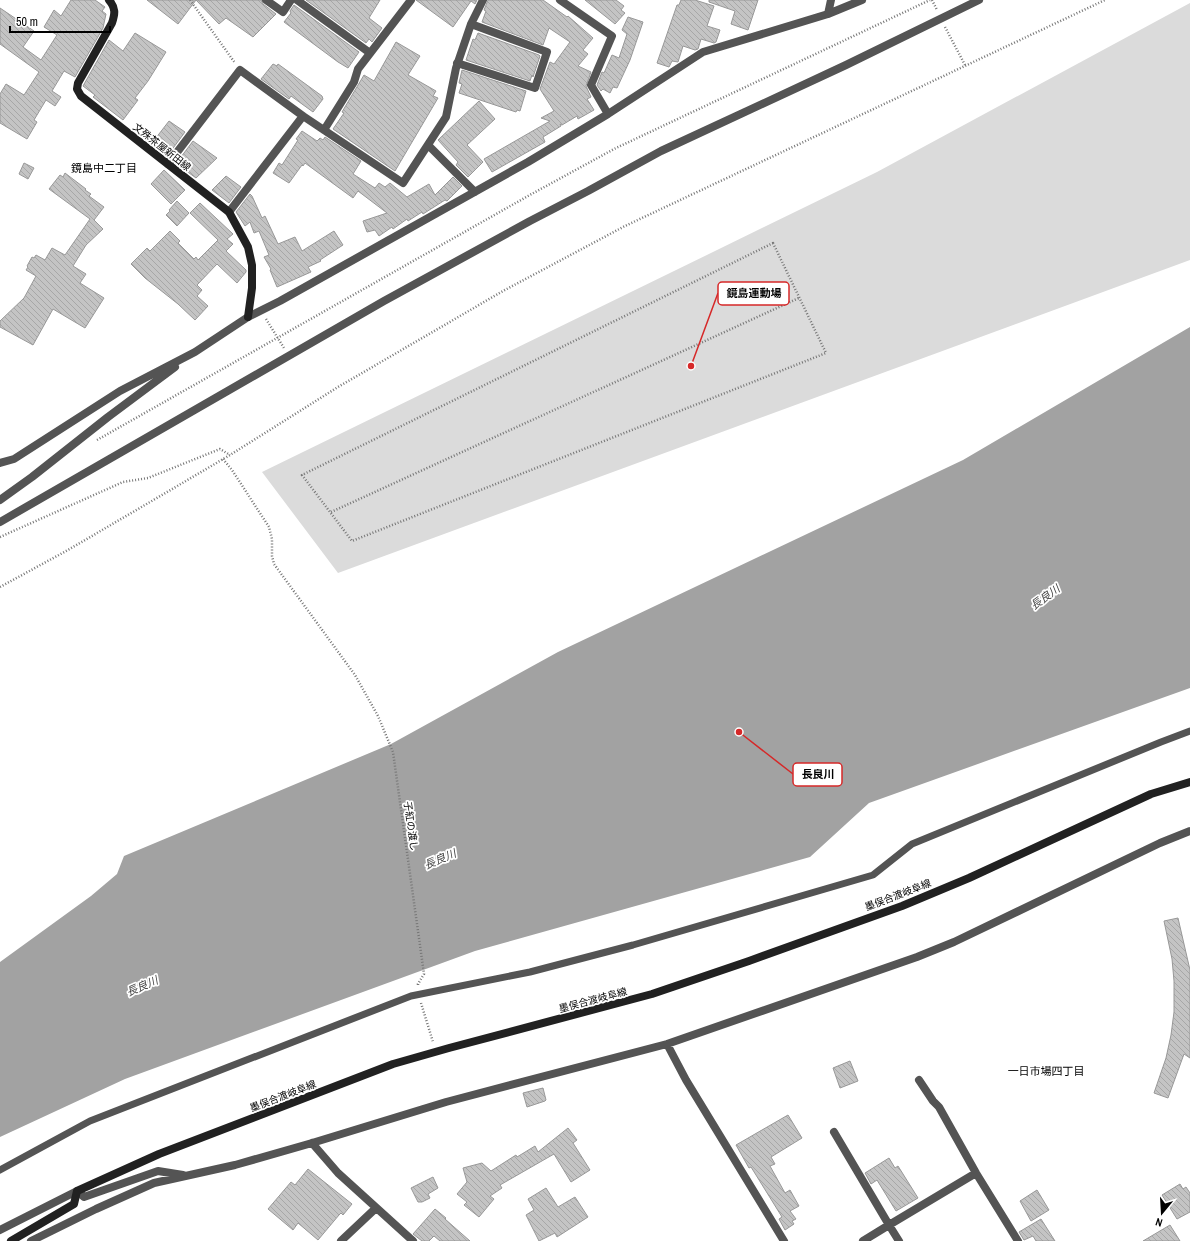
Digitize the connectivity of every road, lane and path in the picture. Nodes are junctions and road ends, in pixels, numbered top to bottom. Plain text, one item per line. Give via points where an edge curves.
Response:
1 (109, 0) edge
2 (190, 0) edge
3 (266, 0) edge
4 (291, 0) edge
5 (297, 0) edge
6 (411, 0) edge
7 (483, 0) edge
8 (560, 0) edge
9 (832, 0) edge
10 (862, 0) edge
11 (930, 0) edge
12 (979, 0) edge
13 (1105, 0) edge
14 (828, 14) junction
15 (941, 19) junction
16 (471, 24) junction
17 (370, 53) junction
18 (458, 63) junction
19 (965, 65) junction
20 (240, 70) junction
21 (608, 114) junction
22 (303, 116) junction
23 (324, 130) junction
24 (428, 145) junction
25 (168, 164) junction
26 (474, 192) junction
27 (229, 212) junction
28 (800, 298) junction
29 (261, 310) junction
30 (248, 317) junction
31 (278, 338) junction
32 (195, 352) junction
33 (289, 356) junction
34 (94, 442) dead end
35 (230, 455) junction
36 (224, 459) junction
37 (0, 463) edge
38 (0, 500) edge
39 (331, 512) junction
40 (0, 522) edge
41 (0, 538) edge
42 (0, 587) edge
43 (1190, 732) edge
44 (1190, 782) edge
45 (1190, 831) edge
46 (424, 974) dead end
47 (419, 995) junction
48 (668, 1044) junction
49 (437, 1052) junction
50 (919, 1080) dead end
51 (834, 1132) dead end
52 (312, 1143) junction
53 (0, 1170) edge
54 (976, 1174) junction
55 (187, 1176) junction
56 (77, 1191) junction
57 (376, 1208) junction
58 (889, 1225) junction
59 (0, 1230) edge
60 (11, 1241) edge
61 (31, 1241) edge
62 (340, 1241) edge
63 (413, 1241) edge
64 (784, 1241) edge
65 (863, 1241) edge
66 (899, 1241) edge
67 (1018, 1241) edge

1 - 25 main road, 文殊茶屋新田線 via 115,13 112,23 78,83 78,89 81,96
2 - 20 path
3 - 4 street via 283,12
5 - 17 street
6 - 17 street
7 - 16 street
8 - 21 street via 612,36 591,85
9 - 14 street
10 - 14 street
11 - 31 path via 614,149
12 - 15 street
13 - 19 path
14 - 21 street via 703,52
15 - 19 path
15 - 33 street via 661,151 516,228
16 - 18 street
16 - 18 street via 547,52 535,88
17 - 23 street via 358,69 354,82
18 - 24 street via 446,116
19 - 35 path via 626,226 503,291 338,387
20 - 22 street
20 - 25 street
21 - 26 street
22 - 23 street
22 - 27 street
23 - 24 street via 403,183
24 - 26 street
25 - 27 main road, 文殊茶屋新田線
26 - 29 street
27 - 30 main road, 文殊茶屋新田線 via 248,247 252,265
28 - 39 path
28 - 39 path via 826,353 352,541
28 - 39 path via 773,243 302,475
29 - 30 street
29 - 31 path
30 - 32 street
31 - 33 path
31 - 34 path
32 - 37 street via 120,391 14,459
32 - 38 street
33 - 40 street
35 - 36 path
35 - 41 path via 220,449 148,478 123,482
36 - 42 path
36 - 46 path, 子紅の渡し via 269,527 274,564 355,675 378,716 393,752
43 - 47 lane via 912,844 873,875 640,943 530,972
44 - 49 main road, 墨俣合渡岐阜線 via 1151,794 902,906 749,961 652,994
45 - 48 street via 1160,842 954,942
47 - 49 path
47 - 53 lane via 90,1120
48 - 52 street via 446,1102
48 - 64 street via 686,1080
49 - 56 main road, 墨俣合渡岐阜線 via 394,1064 159,1154
50 - 54 street via 939,1107
51 - 58 street
52 - 55 street
52 - 57 street via 338,1173
54 - 58 street
54 - 67 street
55 - 56 street via 158,1171 84,1197
55 - 61 street via 154,1183
56 - 59 street
56 - 60 main road via 74,1204
57 - 62 street
57 - 63 street
58 - 65 street
58 - 66 street

